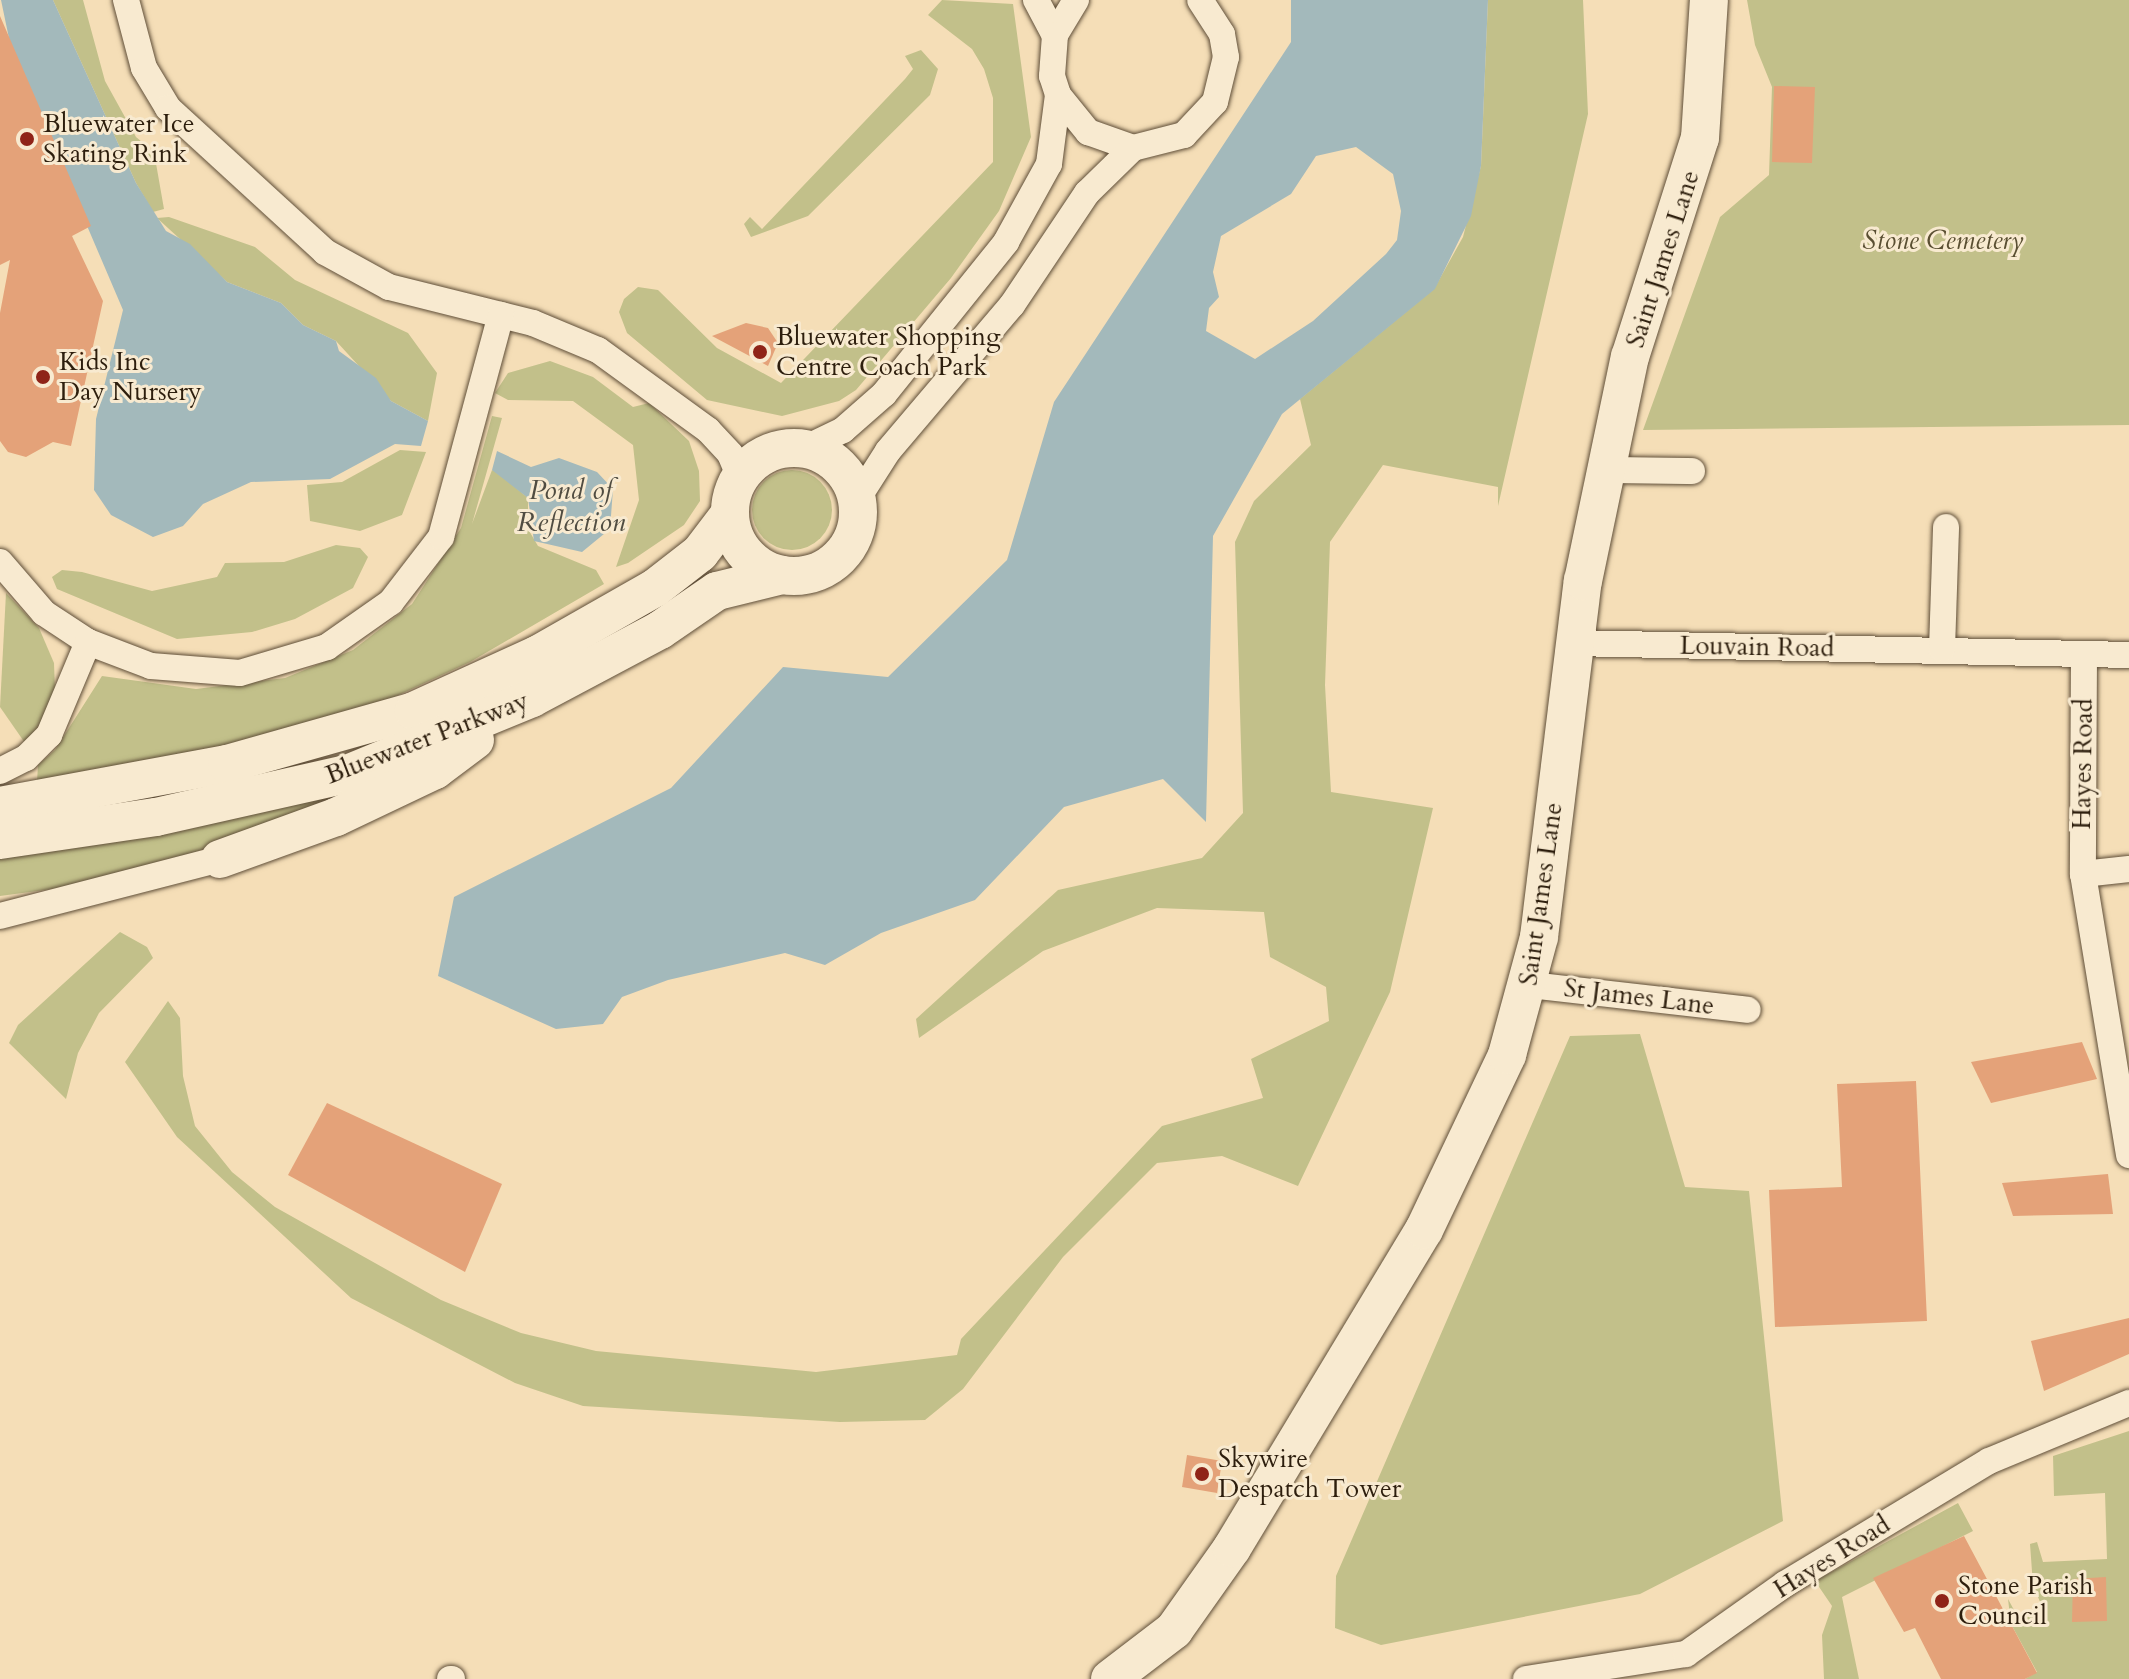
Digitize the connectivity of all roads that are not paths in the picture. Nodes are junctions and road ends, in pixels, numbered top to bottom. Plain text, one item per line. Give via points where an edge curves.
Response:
1 (126, 0) edge
2 (1036, 0) edge
3 (1076, 0) edge
4 (1200, 0) edge
5 (1709, 0) edge
6 (1055, 35) junction
7 (1058, 95) junction
8 (1133, 148) junction
9 (501, 315) junction
10 (806, 448) junction
11 (1606, 470) junction
12 (1692, 471) dead end
13 (740, 477) junction
14 (858, 498) junction
15 (729, 515) junction
16 (1946, 527) dead end
17 (0, 562) edge
18 (782, 575) junction
19 (88, 642) junction
20 (1572, 643) junction
21 (1942, 649) junction
22 (2084, 654) junction
23 (2129, 655) edge
24 (532, 698) junction
25 (0, 771) edge
26 (0, 806) edge
27 (0, 840) edge
28 (220, 859) joint
29 (2129, 869) edge
30 (2083, 874) junction
31 (0, 916) edge
32 (1530, 985) junction
33 (1748, 1010) dead end
34 (2129, 1155) edge
35 (2129, 1403) edge
36 (1110, 1679) edge
37 (1526, 1679) edge

1 - 9 street via 144,68 168,108 325,252 389,287
2 - 6 street
3 - 6 street
4 - 8 street via 1222,34 1226,57 1215,102 1184,135
5 - 11 street, Saint James Lane via 1696,158 1633,348
6 - 7 street via 1052,76
7 - 8 street via 1088,132
7 - 10 street via 1049,164 1006,242 884,394 843,430
8 - 14 street via 1087,193 1012,305 893,444
9 - 13 street via 576,339 643,377 708,430 730,454
9 - 19 street via 451,514 425,562 381,611 312,655 240,673 167,670
10 - 13 street via 768,452
10 - 14 street via 845,471
11 - 12 street
11 - 20 street, Saint James Lane
13 - 15 street
14 - 18 street via 853,539 836,562 811,574
15 - 18 street via 743,552
15 - 26 street, Bluewater Parkway via 700,553 655,588 478,683 348,732 124,786
16 - 21 street
17 - 19 street via 44,613
18 - 24 street, Bluewater Parkway via 717,591 660,630
19 - 25 street via 49,735 26,758
20 - 21 street, Louvain Road
20 - 32 street, Saint James Lane
21 - 22 street, Louvain Road
22 - 23 street, Louvain Road
22 - 30 street, Hayes Road
24 - 27 street, Bluewater Parkway via 347,774 156,817
24 - 28 street via 435,770 336,817
28 - 31 street
29 - 30 street
30 - 34 street, Hayes Road
32 - 33 street, St James Lane
32 - 36 street, Saint James Lane via 1488,1103 1368,1326 1192,1608 1153,1650
35 - 37 street, Hayes Road via 1989,1461 1785,1584 1686,1654

